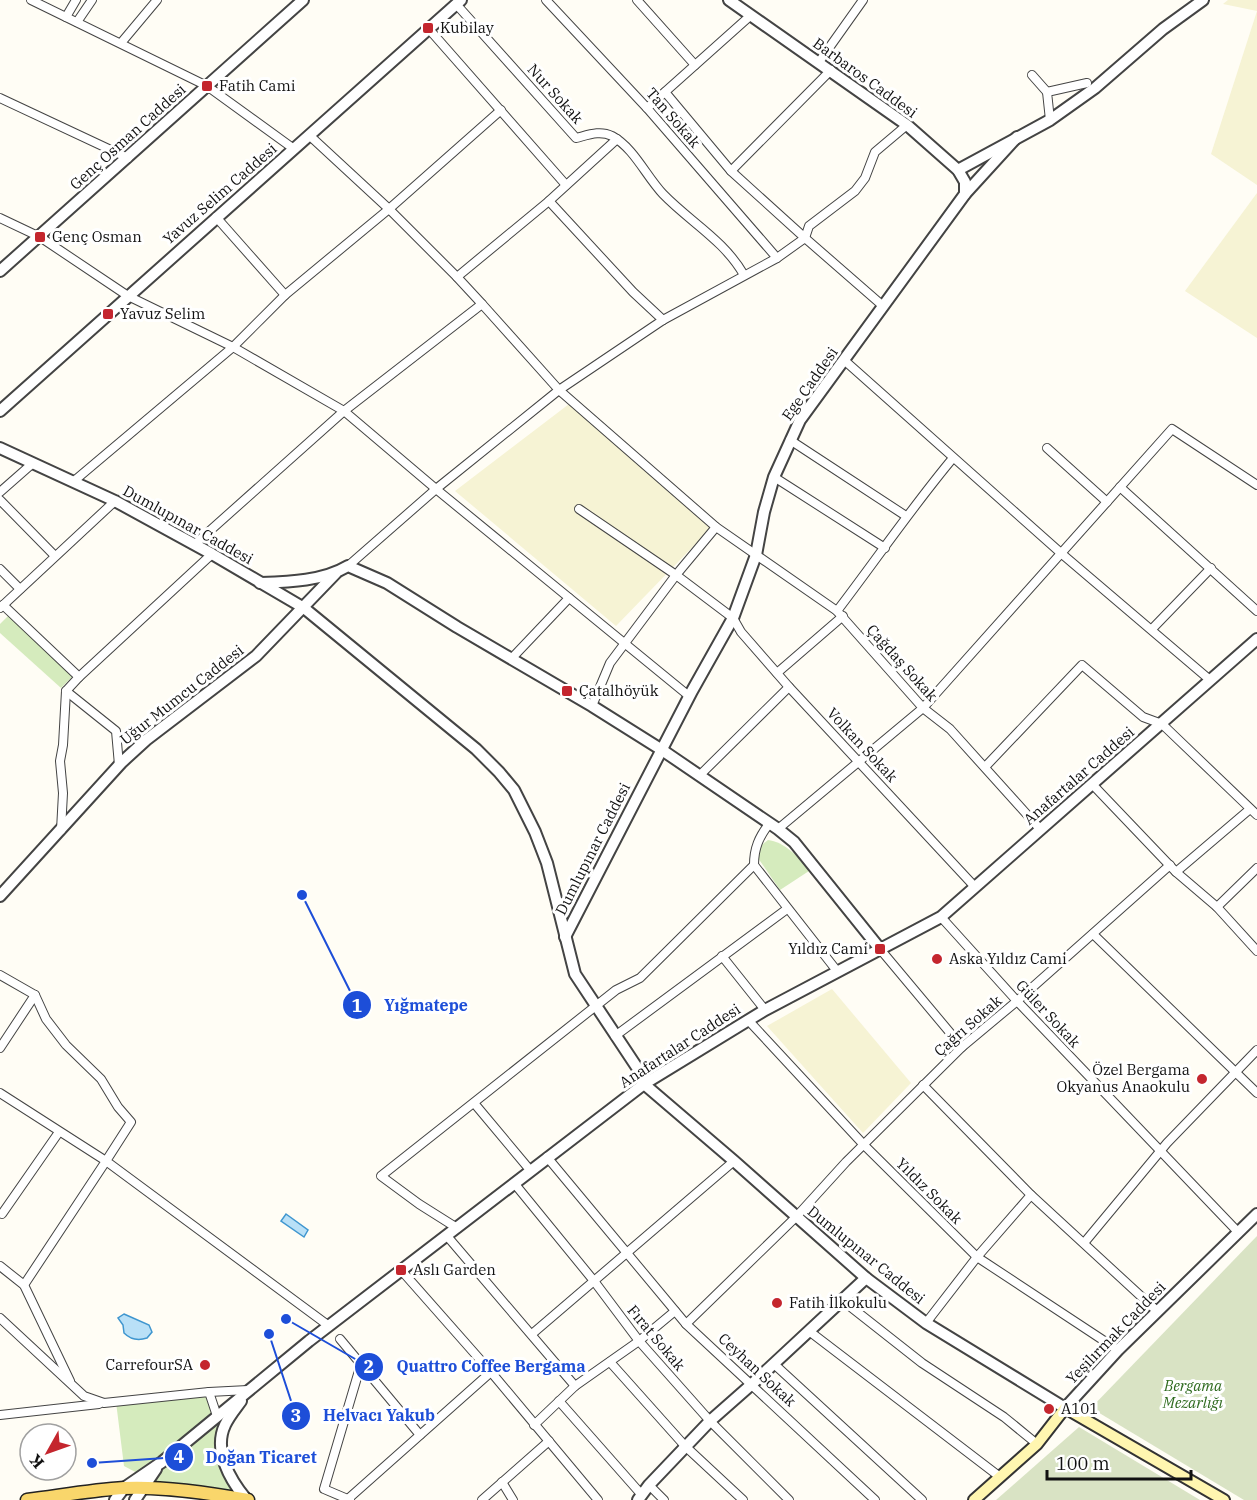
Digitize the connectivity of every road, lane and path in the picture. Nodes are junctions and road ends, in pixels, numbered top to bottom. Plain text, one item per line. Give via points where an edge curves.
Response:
1 (33, 0) edge
2 (76, 0) edge
3 (92, 0) edge
4 (157, 0) edge
5 (303, 0) edge
6 (546, 0) edge
7 (637, 0) edge
8 (729, 0) edge
9 (863, 0) edge
10 (1203, 0) edge
11 (459, 2) edge
12 (750, 16) junction
13 (66, 17) junction
14 (77, 22) junction
15 (428, 28) junction
16 (121, 43) junction
17 (819, 62) junction
18 (695, 65) junction
19 (831, 70) junction
20 (1032, 75) dead end
21 (1087, 83) dead end
22 (207, 86) junction
23 (665, 92) junction
24 (1047, 92) junction
25 (0, 98) edge
26 (647, 108) junction
27 (501, 110) junction
28 (1050, 120) junction
29 (907, 125) junction
30 (309, 135) junction
31 (1017, 137) junction
32 (617, 139) junction
33 (294, 149) junction
34 (128, 158) junction
35 (958, 170) junction
36 (731, 171) junction
37 (566, 185) junction
38 (965, 194) junction
39 (549, 201) junction
40 (389, 209) junction
41 (216, 217) junction
42 (0, 218) edge
43 (40, 237) junction
44 (805, 238) junction
45 (777, 258) junction
46 (0, 272) edge
47 (744, 275) junction
48 (457, 277) junction
49 (285, 295) junction
50 (128, 296) junction
51 (482, 304) junction
52 (884, 306) junction
53 (663, 320) junction
54 (233, 347) junction
55 (844, 360) junction
56 (559, 390) junction
57 (0, 411) edge
58 (344, 411) junction
59 (790, 440) junction
60 (0, 448) edge
61 (1047, 448) dead end
62 (953, 458) junction
63 (33, 463) junction
64 (774, 477) junction
65 (74, 481) junction
66 (1257, 485) edge
67 (1120, 487) junction
68 (436, 489) junction
69 (0, 492) edge
70 (0, 500) edge
71 (115, 501) junction
72 (1107, 502) junction
73 (579, 509) dead end
74 (906, 516) junction
75 (716, 527) junction
76 (195, 544) junction
77 (885, 548) junction
78 (212, 554) junction
79 (1062, 554) junction
80 (756, 555) junction
81 (54, 556) junction
82 (348, 566) junction
83 (1211, 568) junction
84 (0, 569) edge
85 (336, 573) junction
86 (676, 575) junction
87 (260, 583) junction
88 (20, 589) junction
89 (569, 598) junction
90 (2, 607) edge
91 (304, 608) junction
92 (1257, 611) edge
93 (840, 613) junction
94 (733, 618) junction
95 (1152, 629) junction
96 (1257, 639) edge
97 (625, 643) junction
98 (512, 658) junction
99 (777, 673) junction
100 (80, 677) junction
101 (1210, 680) junction
102 (789, 687) junction
103 (66, 691) junction
104 (689, 696) junction
105 (592, 706) junction
106 (923, 708) junction
107 (1162, 724) junction
108 (662, 750) junction
109 (858, 762) junction
110 (119, 765) junction
111 (985, 767) junction
112 (699, 776) junction
113 (1092, 784) junction
114 (1250, 809) junction
115 (1257, 815) edge
116 (773, 826) junction
117 (1040, 829) junction
118 (61, 830) junction
119 (754, 865) junction
120 (1170, 865) junction
121 (1257, 868) edge
122 (1176, 872) junction
123 (975, 887) junction
124 (1, 892) edge
125 (1217, 907) junction
126 (787, 909) junction
127 (941, 917) junction
128 (1093, 934) junction
129 (565, 937) junction
130 (880, 949) junction
131 (1257, 951) edge
132 (722, 956) junction
133 (837, 971) junction
134 (0, 975) edge
135 (35, 995) junction
136 (1017, 1001) junction
137 (595, 1006) junction
138 (765, 1010) junction
139 (748, 1020) junction
140 (615, 1036) junction
141 (962, 1047) junction
142 (0, 1048) edge
143 (1257, 1050) edge
144 (1235, 1071) junction
145 (644, 1084) junction
146 (923, 1085) junction
147 (0, 1093) edge
148 (1257, 1094) edge
149 (474, 1103) junction
150 (59, 1132) junction
151 (864, 1145) junction
152 (1160, 1153) junction
153 (547, 1157) junction
154 (106, 1161) junction
155 (734, 1161) junction
156 (530, 1170) junction
157 (514, 1182) junction
158 (1031, 1195) junction
159 (1257, 1214) edge
160 (1, 1215) edge
161 (796, 1218) junction
162 (457, 1228) junction
163 (1238, 1232) junction
164 (447, 1236) junction
165 (1084, 1243) junction
166 (627, 1253) junction
167 (976, 1257) junction
168 (0, 1266) edge
169 (401, 1270) junction
170 (866, 1278) junction
171 (594, 1281) junction
172 (24, 1285) junction
173 (842, 1300) junction
174 (675, 1311) junction
175 (1157, 1311) junction
176 (0, 1318) edge
177 (926, 1323) junction
178 (686, 1324) junction
179 (329, 1326) junction
180 (809, 1331) junction
181 (532, 1334) junction
182 (339, 1339) dead end
183 (639, 1341) junction
184 (1118, 1350) junction
185 (610, 1362) junction
186 (361, 1364) junction
187 (774, 1364) junction
188 (491, 1371) junction
189 (752, 1384) junction
190 (575, 1386) junction
191 (73, 1387) junction
192 (248, 1390) junction
193 (209, 1392) junction
194 (559, 1401) junction
195 (104, 1403) junction
196 (1065, 1408) junction
197 (0, 1415) edge
198 (217, 1416) junction
199 (710, 1421) junction
200 (534, 1425) junction
201 (420, 1435) junction
202 (549, 1441) junction
203 (1036, 1444) junction
204 (685, 1446) junction
205 (162, 1462) junction
206 (1000, 1477) junction
207 (502, 1482) junction
208 (649, 1485) junction
209 (124, 1488) junction
210 (142, 1488) junction
211 (640, 1497) edge
212 (27, 1500) edge
213 (115, 1500) edge
214 (135, 1500) edge
215 (247, 1500) edge
216 (349, 1500) edge
217 (482, 1500) edge
218 (513, 1500) edge
219 (598, 1500) edge
220 (664, 1500) edge
221 (743, 1500) edge
222 (789, 1500) edge
223 (875, 1500) edge
224 (922, 1500) edge
225 (974, 1500) edge
226 (1224, 1500) edge

1 - 13 street
2 - 13 street
3 - 14 street
4 - 16 street
5 - 22 street, Genç Osman Caddesi
6 - 26 street, Tan Sokak
7 - 18 street
8 - 12 street, Barbaros Caddesi
9 - 17 street
10 - 28 street, Ege Caddesi
11 - 15 street, Yavuz Selim Caddesi
11 - 32 street, Nur Sokak via 576,138 595,133
12 - 17 street, Barbaros Caddesi
12 - 18 street
13 - 14 street
14 - 16 street
15 - 27 street
15 - 30 street, Yavuz Selim Caddesi
16 - 22 street
17 - 19 street, Barbaros Caddesi
18 - 23 street
19 - 29 street, Barbaros Caddesi
19 - 36 street
20 - 24 street
21 - 24 street
22 - 33 street
22 - 34 street, Genç Osman Caddesi
23 - 26 street
23 - 36 street
24 - 28 street
25 - 34 street
26 - 45 street, Tan Sokak
27 - 37 street
27 - 40 street
28 - 31 street, Ege Caddesi
29 - 35 street, Barbaros Caddesi
29 - 44 street via 875,152 855,191 808,226
30 - 33 street, Yavuz Selim Caddesi
30 - 40 street, Çağdaş Sokak
31 - 35 street, Ege Caddesi
31 - 38 street, Ege Caddesi
32 - 37 street
32 - 47 street via 677,208 734,258
33 - 41 street, Yavuz Selim Caddesi
34 - 43 street, Genç Osman Caddesi
35 - 38 street via 965,182
36 - 44 street
37 - 39 street
38 - 52 street, Ege Caddesi
39 - 48 street
39 - 53 street
40 - 48 street, Çağdaş Sokak
40 - 49 street
41 - 49 street
41 - 50 street, Yavuz Selim Caddesi
42 - 43 street
43 - 46 street, Genç Osman Caddesi
43 - 50 street
44 - 45 street
44 - 52 street
45 - 47 street
47 - 53 street
48 - 51 street, Çağdaş Sokak
49 - 54 street
50 - 54 street
50 - 57 street, Yavuz Selim Caddesi
51 - 56 street, Çağdaş Sokak
51 - 58 street
52 - 55 street, Ege Caddesi
53 - 56 street
54 - 58 street
54 - 65 street
55 - 59 street, Ege Caddesi
55 - 62 street
56 - 68 street
56 - 75 street, Çağdaş Sokak
58 - 68 street
58 - 76 street
59 - 64 street, Ege Caddesi
59 - 74 street
60 - 63 street, Dumlupınar Caddesi
61 - 72 street
62 - 74 street
62 - 79 street
63 - 65 street, Dumlupınar Caddesi
63 - 69 street
64 - 77 street
64 - 80 street, Ege Caddesi
65 - 71 street, Dumlupınar Caddesi
66 - 67 street via 1172,429
67 - 72 street
67 - 83 street
68 - 82 street
68 - 89 street
70 - 81 street
71 - 76 street, Dumlupınar Caddesi
71 - 81 street
72 - 79 street
73 - 86 street, Volkan Sokak
74 - 77 street
75 - 80 street, Çağdaş Sokak
75 - 86 street
76 - 78 street, Dumlupınar Caddesi
77 - 93 street
78 - 87 street, Dumlupınar Caddesi
78 - 100 street
79 - 95 street
79 - 106 street
80 - 93 street, Çağdaş Sokak
80 - 94 street, Ege Caddesi
81 - 88 street
82 - 85 street, Dumlupınar Caddesi
82 - 98 street via 387,583
83 - 92 street
83 - 95 street
84 - 88 street
85 - 87 street, Dumlupınar Caddesi via 291,582
85 - 91 street, Uğur Mumcu Caddesi
86 - 94 street, Volkan Sokak
86 - 97 street
87 - 91 street
88 - 90 street
89 - 97 street
89 - 98 street
90 - 100 street
91 - 110 street, Uğur Mumcu Caddesi via 256,656
91 - 129 street via 463,736 514,790 547,863
93 - 99 street
93 - 106 street, Çağdaş Sokak
94 - 99 street, Volkan Sokak
94 - 104 street, Ege Caddesi
95 - 101 street
96 - 101 street, Anafartalar Caddesi
97 - 104 street
97 - 105 street via 609,663
98 - 105 street
99 - 102 street, Volkan Sokak
100 - 103 street
101 - 107 street, Anafartalar Caddesi
102 - 109 street, Volkan Sokak
102 - 112 street
103 - 110 street via 116,731
103 - 118 street via 60,761
104 - 108 street, Ege Caddesi
105 - 108 street
106 - 109 street
106 - 111 street, Çağdaş Sokak via 950,729
107 - 111 street via 1143,717 1082,665
107 - 113 street, Anafartalar Caddesi
107 - 114 street
108 - 112 street
108 - 129 street, Dumlupınar Caddesi
109 - 116 street
109 - 123 street, Volkan Sokak
110 - 118 street, Uğur Mumcu Caddesi
111 - 117 street, Çağdaş Sokak
112 - 116 street
113 - 117 street, Anafartalar Caddesi
113 - 120 street
114 - 115 street
114 - 122 street
116 - 119 street via 760,835
116 - 130 street via 794,842
117 - 123 street, Anafartalar Caddesi
118 - 124 street, Uğur Mumcu Caddesi
119 - 126 street
119 - 137 street via 639,978
120 - 122 street
120 - 128 street, Çağrı Sokak
121 - 125 street
122 - 125 street
123 - 127 street, Anafartalar Caddesi
125 - 131 street
126 - 132 street
126 - 133 street
127 - 130 street, Anafartalar Caddesi
127 - 136 street, Güler Sokak
128 - 136 street, Çağrı Sokak
128 - 144 street
129 - 137 street, Dumlupınar Caddesi via 575,974
130 - 133 street, Anafartalar Caddesi
130 - 141 street
132 - 138 street
132 - 140 street
133 - 138 street, Anafartalar Caddesi
134 - 135 street
135 - 142 street
135 - 154 street via 46,1019 101,1079 131,1122
136 - 141 street, Çağrı Sokak
136 - 152 street, Güler Sokak
137 - 140 street, Dumlupınar Caddesi
137 - 149 street
138 - 139 street, Anafartalar Caddesi
139 - 145 street, Anafartalar Caddesi
139 - 151 street, Yıldız Sokak
140 - 145 street, Dumlupınar Caddesi
141 - 146 street, Çağrı Sokak
143 - 144 street
144 - 148 street
144 - 152 street
145 - 153 street, Anafartalar Caddesi
145 - 155 street, Dumlupınar Caddesi
146 - 151 street, Çağrı Sokak
146 - 158 street
147 - 150 street
149 - 156 street
149 - 162 street via 381,1176
150 - 154 street
150 - 160 street
151 - 161 street, Çağrı Sokak
151 - 167 street, Yıldız Sokak
152 - 163 street, Güler Sokak
152 - 165 street
153 - 156 street, Anafartalar Caddesi
153 - 166 street, Ceyhan Sokak
154 - 172 street
154 - 179 street
155 - 161 street, Dumlupınar Caddesi
155 - 166 street
156 - 157 street, Anafartalar Caddesi
157 - 162 street, Anafartalar Caddesi
157 - 171 street, Fırat Sokak
158 - 165 street
158 - 167 street
159 - 163 street, Yeşilırmak Caddesi
161 - 170 street, Dumlupınar Caddesi
161 - 178 street, Çağrı Sokak
162 - 164 street, Anafartalar Caddesi
163 - 175 street, Yeşilırmak Caddesi
164 - 169 street, Anafartalar Caddesi
164 - 181 street
165 - 175 street
166 - 171 street
166 - 174 street, Ceyhan Sokak
167 - 177 street
167 - 184 street, Yıldız Sokak
168 - 172 street
169 - 179 street, Anafartalar Caddesi
169 - 188 street
170 - 173 street
170 - 177 street, Dumlupınar Caddesi
171 - 181 street
171 - 183 street, Fırat Sokak
172 - 191 street
173 - 180 street
173 - 203 street
174 - 178 street, Ceyhan Sokak
174 - 183 street
175 - 184 street, Yeşilırmak Caddesi
176 - 191 street
177 - 196 street, Dumlupınar Caddesi
178 - 189 street, Ceyhan Sokak
179 - 192 street, Anafartalar Caddesi
180 - 187 street
180 - 206 street
181 - 190 street
182 - 186 street
183 - 185 street
183 - 199 street, Fırat Sokak
184 - 196 street, Yeşilırmak Caddesi
185 - 190 street
185 - 204 street
186 - 201 street
186 - 216 street via 324,1489
187 - 189 street
187 - 224 street
188 - 200 street
188 - 201 street
189 - 199 street
189 - 223 street, Ceyhan Sokak
190 - 194 street
191 - 195 street
192 - 193 street
192 - 198 street, Anafartalar Caddesi
192 - 215 street via 224,1426 221,1450 232,1482
193 - 195 street
193 - 198 street
194 - 200 street
194 - 211 street
195 - 197 street
196 - 203 main road, Yeşilırmak Caddesi
196 - 226 main road, Dumlupınar Caddesi
198 - 205 street, Anafartalar Caddesi
199 - 204 street
199 - 222 street, Fırat Sokak
200 - 202 street
201 - 216 street
202 - 207 street
202 - 219 street
203 - 206 main road, Yeşilırmak Caddesi
204 - 208 street
204 - 221 street
205 - 209 street, Anafartalar Caddesi
205 - 210 street
206 - 225 main road, Yeşilırmak Caddesi
207 - 217 street
207 - 218 street
208 - 211 street
208 - 220 street
209 - 210 main road
209 - 212 main road
209 - 213 street, Anafartalar Caddesi
210 - 214 street
210 - 215 main road

